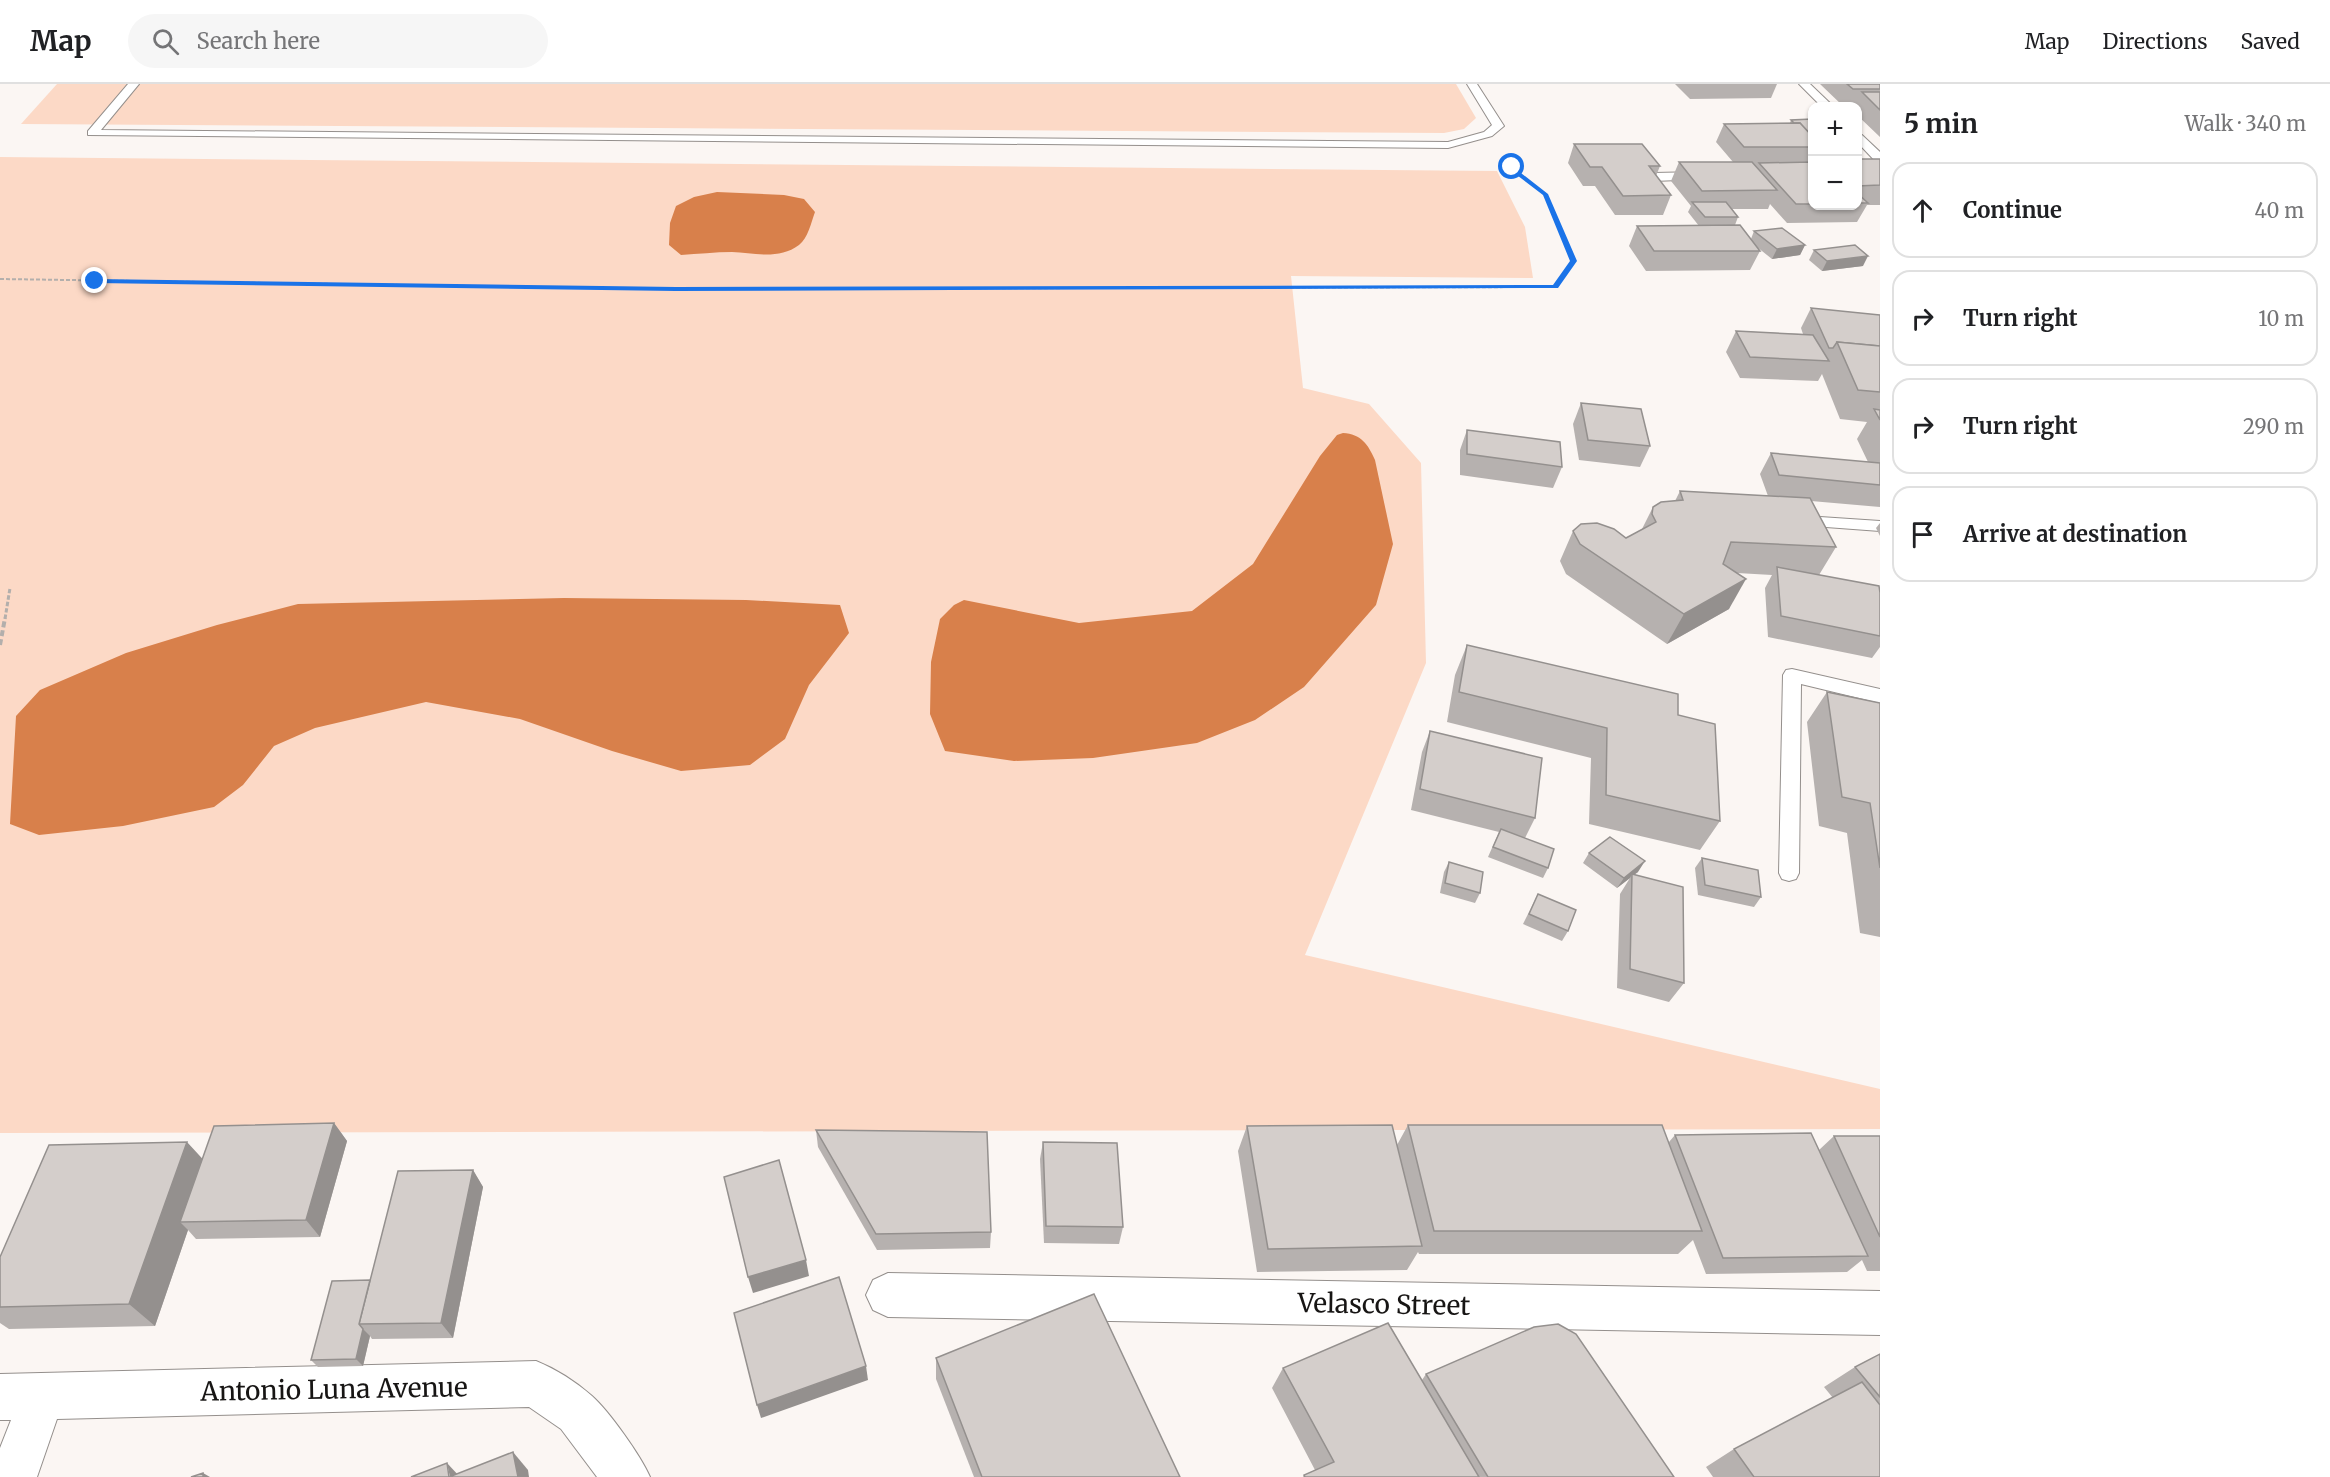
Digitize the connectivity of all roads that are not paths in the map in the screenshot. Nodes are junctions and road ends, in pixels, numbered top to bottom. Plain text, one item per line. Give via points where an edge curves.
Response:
1 (134, 84) edge
2 (1472, 84) edge
3 (1804, 84) edge
4 (1823, 102) edge
5 (1862, 142) edge
6 (1880, 159) edge
7 (1710, 176) edge
8 (1654, 177) edge
9 (1805, 520) edge
10 (1880, 526) edge
11 (1880, 696) edge
12 (1789, 873) dead end
13 (888, 1295) dead end
14 (1083, 1299) junction
15 (1554, 1307) junction
16 (1880, 1313) edge
17 (1104, 1341) edge
18 (1580, 1345) edge
19 (21, 1397) edge
20 (13, 1477) edge
21 (626, 1477) edge

1 - 2 lane via 92,133 1448,145 1488,134 1498,126
3 - 4 lane
5 - 6 lane
7 - 8 lane
9 - 10 lane
11 - 12 lane via 1792,675
13 - 14 street, Velasco Street
14 - 15 street, Velasco Street
14 - 17 street
15 - 16 street, Velasco Street
15 - 18 street
19 - 20 street
19 - 21 street, Antonio Luna Avenue via 536,1384 577,1413

